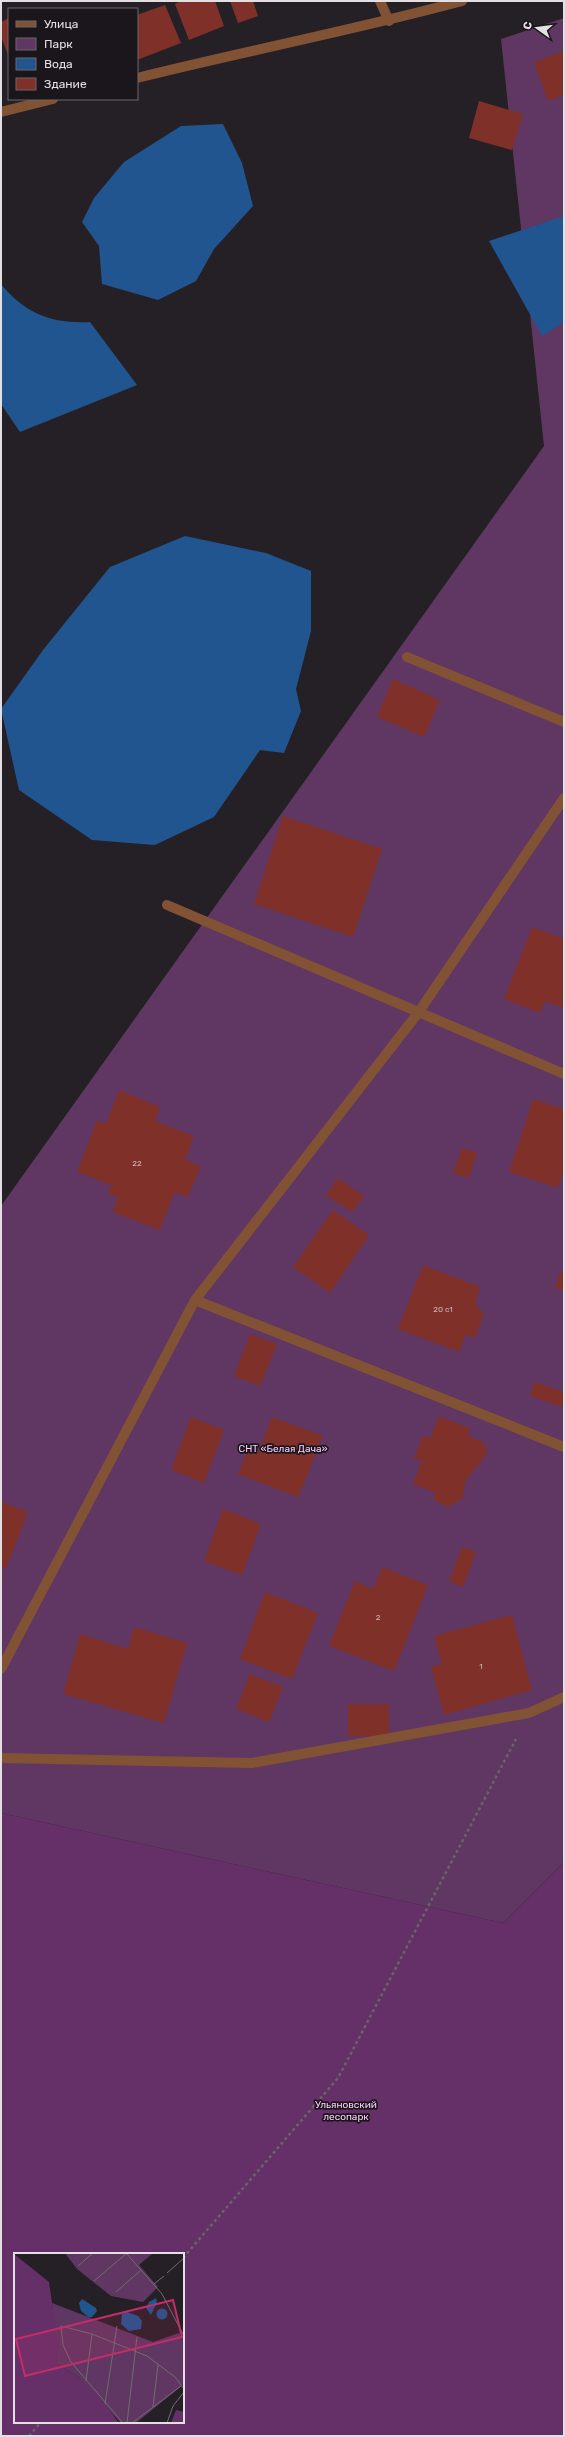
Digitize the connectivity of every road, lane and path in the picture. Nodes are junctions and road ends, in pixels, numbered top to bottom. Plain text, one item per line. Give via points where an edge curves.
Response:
1 (380, 1) edge
2 (462, 1) edge
3 (389, 21) junction
4 (138, 78) edge
5 (49, 100) edge
6 (1, 112) edge
7 (407, 657) dead end
8 (564, 722) edge
9 (564, 798) edge
10 (167, 905) dead end
11 (418, 1013) junction
12 (564, 1074) edge
13 (195, 1300) junction
14 (564, 1448) edge
15 (1, 1669) edge
16 (564, 1697) edge
17 (530, 1713) junction
18 (1, 1758) edge
19 (184, 2257) edge
20 (40, 2423) edge
21 (29, 2436) edge

1 - 3 street
2 - 3 street
3 - 4 street via 225,56
5 - 6 street
7 - 8 street
9 - 11 street
10 - 11 street
11 - 12 street
11 - 13 street
13 - 14 street
13 - 15 street
16 - 17 street
17 - 18 street via 252,1763
17 - 19 path via 338,2078
20 - 21 path

